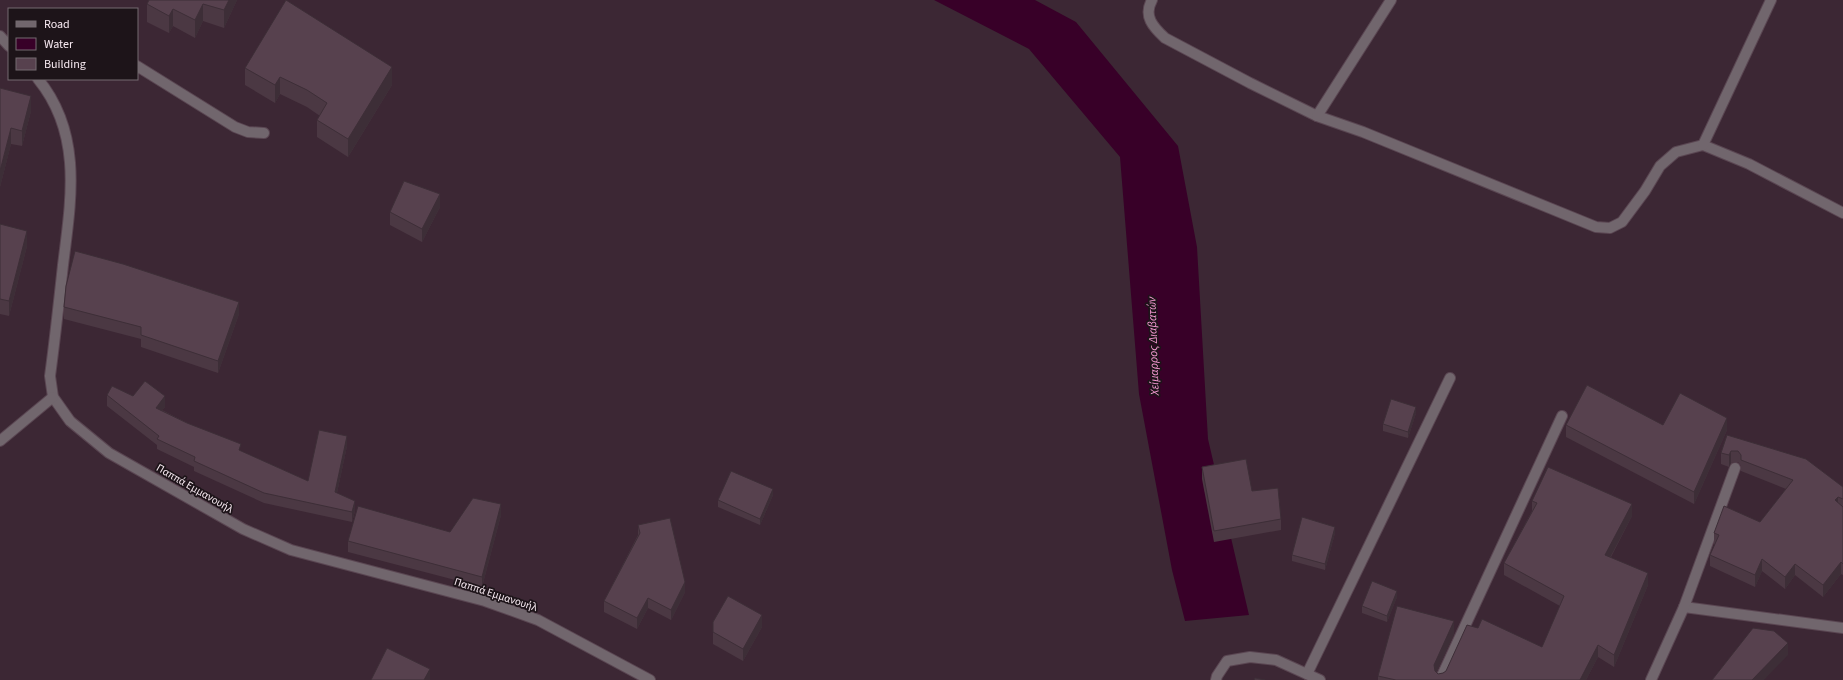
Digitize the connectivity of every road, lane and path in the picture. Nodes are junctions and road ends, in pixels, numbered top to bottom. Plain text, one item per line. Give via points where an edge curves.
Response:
1 (1152, 0) edge
2 (1391, 0) edge
3 (1771, 0) edge
4 (0, 36) edge
5 (8, 45) edge
6 (138, 67) edge
7 (39, 80) edge
8 (1317, 116) junction
9 (264, 133) dead end
10 (1703, 145) junction
11 (1843, 212) edge
12 (1450, 378) dead end
13 (53, 397) junction
14 (1562, 416) dead end
15 (0, 441) edge
16 (1735, 468) dead end
17 (1684, 607) junction
18 (1843, 628) edge
19 (1307, 674) junction
20 (650, 680) edge
21 (1216, 680) edge
22 (1320, 680) edge
23 (1440, 680) edge
24 (1651, 680) edge

1 - 8 street via 1148,17 1154,28 1165,38
2 - 8 street
3 - 10 street
4 - 5 street
6 - 9 street via 235,127 248,132
7 - 13 street, Παππά Εμμανουήλ via 60,115 69,150 72,193 50,376
8 - 10 street via 1363,132 1596,227 1610,228 1622,222 1660,166 1676,152
10 - 11 street via 1749,164
12 - 19 street
13 - 15 street
13 - 20 street, Παππά Εμμανουήλ via 70,420 109,453 243,529 291,550 499,606 538,620
14 - 23 street
16 - 17 street
17 - 18 street
17 - 24 street
19 - 21 street via 1276,660 1250,657 1227,661
19 - 22 street

